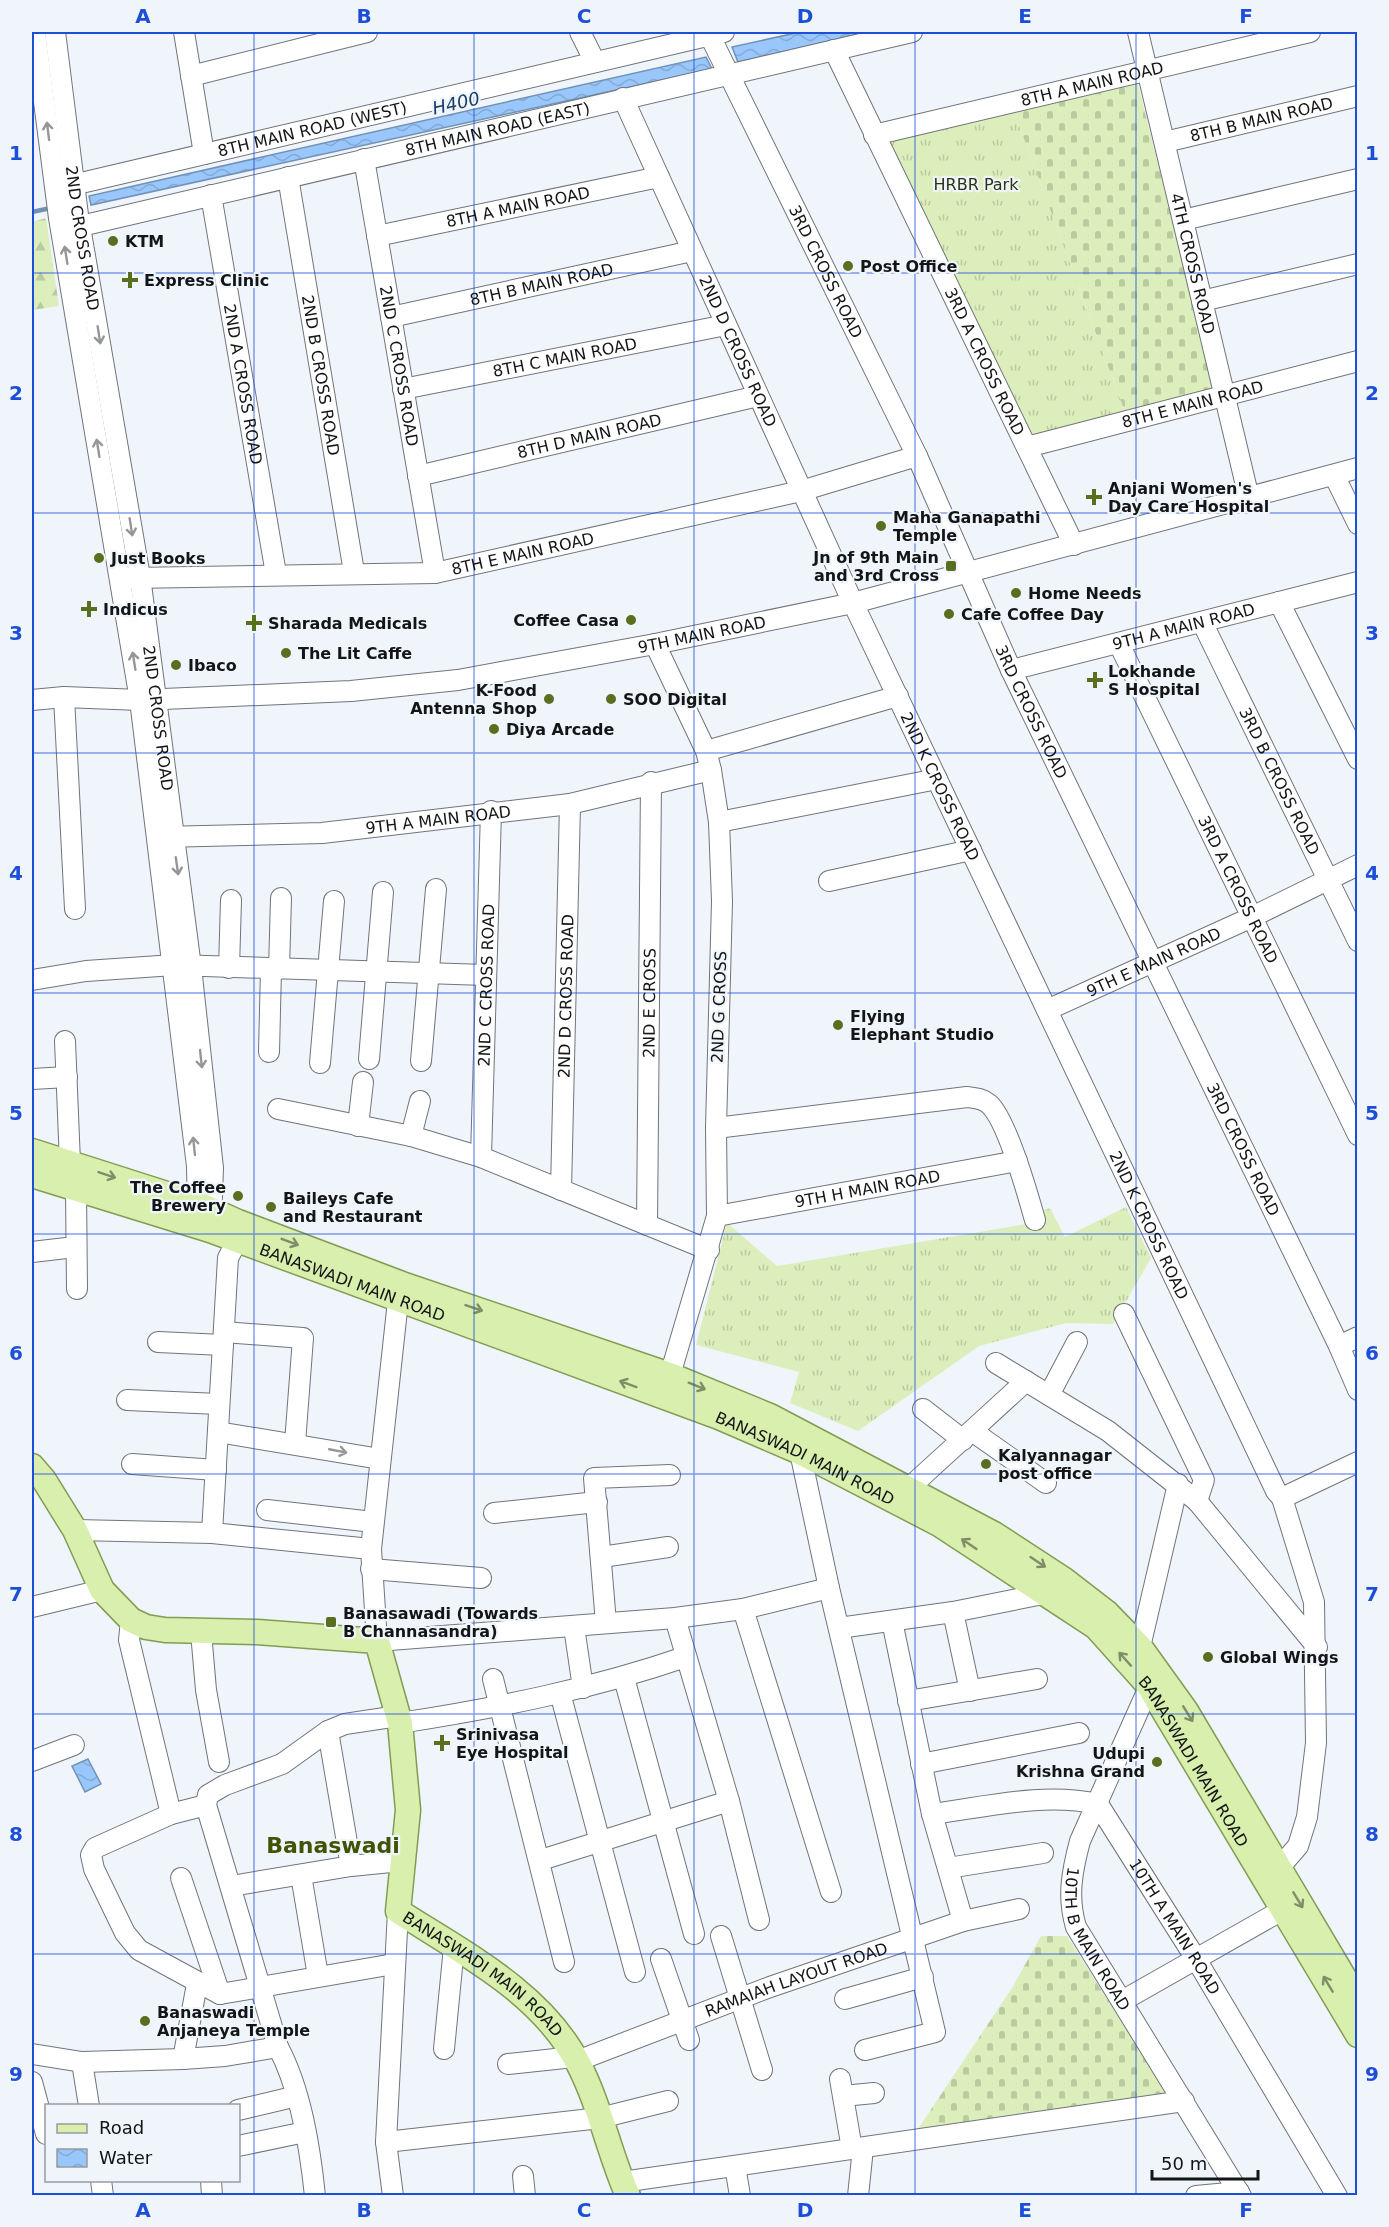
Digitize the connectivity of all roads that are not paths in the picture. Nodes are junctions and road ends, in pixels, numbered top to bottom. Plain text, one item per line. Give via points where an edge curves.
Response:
1 (35, 32) edge
2 (55, 32) edge
3 (184, 32) edge
4 (367, 32) edge
5 (580, 32) edge
6 (912, 32) edge
7 (1138, 32) edge
8 (1310, 32) edge
9 (714, 36) edge
10 (834, 50) junction
11 (595, 62) junction
12 (1148, 69) junction
13 (726, 72) junction
14 (191, 76) junction
15 (1358, 96) edge
16 (623, 98) junction
17 (874, 135) junction
18 (1165, 142) junction
19 (204, 154) junction
20 (364, 159) junction
21 (288, 177) junction
22 (659, 177) junction
23 (1358, 179) edge
24 (65, 187) junction
25 (211, 195) junction
26 (1183, 220) junction
27 (70, 222) junction
28 (377, 236) junction
29 (692, 251) junction
30 (1358, 264) edge
31 (1202, 301) junction
32 (391, 317) junction
33 (726, 325) junction
34 (1358, 361) edge
35 (403, 389) junction
36 (758, 396) junction
37 (1225, 396) junction
38 (1027, 447) junction
39 (917, 456) junction
40 (1358, 468) edge
41 (1334, 475) junction
42 (418, 476) junction
43 (801, 491) junction
44 (1249, 498) junction
45 (1358, 524) edge
46 (1074, 545) junction
47 (354, 572) junction
48 (435, 573) junction
49 (276, 574) junction
50 (967, 574) junction
51 (130, 578) junction
52 (1358, 582) edge
53 (1279, 602) junction
54 (853, 603) junction
55 (1202, 622) junction
56 (655, 644) junction
57 (1119, 644) junction
58 (1011, 670) junction
59 (898, 696) junction
60 (64, 697) junction
61 (148, 699) junction
62 (32, 700) edge
63 (1358, 759) edge
64 (709, 760) junction
65 (937, 780) junction
66 (651, 782) junction
67 (570, 804) junction
68 (491, 811) junction
69 (719, 822) junction
70 (166, 837) junction
71 (971, 850) junction
72 (1358, 865) edge
73 (1327, 878) junction
74 (829, 882) dead end
75 (436, 889) dead end
76 (382, 892) dead end
77 (282, 898) dead end
78 (231, 900) dead end
79 (334, 900) dead end
80 (75, 909) dead end
81 (1250, 918) junction
82 (1358, 941) edge
83 (1153, 962) junction
84 (182, 966) junction
85 (229, 968) junction
86 (275, 969) junction
87 (328, 971) junction
88 (376, 972) junction
89 (429, 973) junction
90 (486, 975) junction
91 (32, 980) edge
92 (1047, 1010) junction
93 (65, 1041) dead end
94 (269, 1052) dead end
95 (369, 1059) dead end
96 (421, 1060) dead end
97 (321, 1063) dead end
98 (68, 1077) junction
99 (32, 1079) edge
100 (363, 1082) dead end
101 (420, 1101) dead end
102 (278, 1109) dead end
103 (358, 1126) junction
104 (716, 1128) junction
105 (1358, 1135) edge
106 (411, 1136) junction
107 (32, 1151) edge
108 (481, 1157) junction
109 (1017, 1161) junction
110 (70, 1163) junction
111 (32, 1175) edge
112 (76, 1189) junction
113 (561, 1190) junction
114 (717, 1216) junction
115 (205, 1218) junction
116 (1035, 1220) dead end
117 (647, 1225) junction
118 (237, 1231) junction
119 (75, 1247) junction
120 (709, 1250) junction
121 (32, 1252) edge
122 (77, 1289) dead end
123 (398, 1301) junction
124 (1124, 1314) dead end
125 (1358, 1337) edge
126 (223, 1338) junction
127 (158, 1342) dead end
128 (1077, 1342) dead end
129 (1339, 1346) junction
130 (996, 1363) dead end
131 (670, 1375) junction
132 (1026, 1381) junction
133 (1358, 1390) edge
134 (1049, 1395) junction
135 (127, 1400) dead end
136 (219, 1404) junction
137 (923, 1409) dead end
138 (218, 1432) junction
139 (967, 1435) junction
140 (295, 1443) junction
141 (804, 1444) junction
142 (380, 1459) junction
143 (1358, 1462) edge
144 (132, 1464) dead end
145 (32, 1466) edge
146 (216, 1470) junction
147 (670, 1475) dead end
148 (1046, 1483) dead end
149 (1178, 1484) junction
150 (909, 1488) junction
151 (1282, 1498) junction
152 (1197, 1500) junction
153 (597, 1502) junction
154 (267, 1510) dead end
155 (494, 1513) dead end
156 (373, 1522) junction
157 (75, 1530) junction
158 (212, 1533) junction
159 (668, 1547) dead end
160 (371, 1549) junction
161 (602, 1557) junction
162 (371, 1569) junction
163 (481, 1578) dead end
164 (829, 1588) junction
165 (102, 1590) junction
166 (1043, 1594) junction
167 (32, 1607) edge
168 (743, 1609) junction
169 (953, 1612) junction
170 (675, 1618) junction
171 (131, 1620) junction
172 (892, 1621) junction
173 (606, 1623) junction
174 (574, 1627) junction
175 (839, 1628) junction
176 (201, 1632) junction
177 (377, 1641) junction
178 (1140, 1647) junction
179 (1317, 1647) junction
180 (685, 1657) junction
181 (1154, 1677) junction
182 (624, 1678) junction
183 (493, 1679) dead end
184 (1037, 1679) dead end
185 (583, 1688) junction
186 (970, 1691) junction
187 (560, 1693) junction
188 (908, 1701) junction
189 (498, 1708) junction
190 (399, 1719) junction
191 (328, 1731) junction
192 (1078, 1733) dead end
193 (74, 1745) dead end
194 (32, 1761) edge
195 (219, 1762) dead end
196 (921, 1764) junction
197 (729, 1801) junction
198 (206, 1804) junction
199 (1098, 1804) junction
200 (171, 1814) junction
201 (932, 1814) junction
202 (661, 1821) junction
203 (600, 1841) junction
204 (1043, 1852) dead end
205 (541, 1860) junction
206 (401, 1861) junction
207 (351, 1866) junction
208 (948, 1868) junction
209 (1279, 1868) junction
210 (301, 1875) junction
211 (180, 1878) dead end
212 (231, 1887) junction
213 (831, 1893) dead end
214 (1019, 1909) dead end
215 (1284, 1909) junction
216 (398, 1911) junction
217 (759, 1920) dead end
218 (963, 1921) junction
219 (694, 1934) dead end
220 (721, 1936) dead end
221 (913, 1938) junction
222 (454, 1947) junction
223 (661, 1959) dead end
224 (1196, 1959) junction
225 (564, 1962) dead end
226 (394, 1964) junction
227 (635, 1972) dead end
228 (318, 1976) junction
229 (923, 1977) junction
230 (197, 1984) junction
231 (261, 1985) junction
232 (220, 1994) junction
233 (741, 1998) junction
234 (845, 1999) dead end
235 (1122, 2001) junction
236 (1358, 2001) edge
237 (682, 2020) junction
238 (1358, 2035) edge
239 (689, 2040) dead end
240 (278, 2047) junction
241 (444, 2049) dead end
242 (865, 2050) dead end
243 (32, 2054) edge
244 (183, 2059) junction
245 (576, 2059) junction
246 (82, 2062) junction
247 (508, 2064) dead end
248 (762, 2070) dead end
249 (32, 2082) edge
250 (874, 2093) dead end
251 (297, 2096) junction
252 (1184, 2101) junction
253 (668, 2102) dead end
254 (89, 2104) edge
255 (240, 2109) edge
256 (600, 2118) junction
257 (45, 2130) edge
258 (305, 2132) junction
259 (386, 2142) junction
260 (240, 2146) edge
261 (857, 2149) junction
262 (735, 2166) junction
263 (625, 2189) edge
264 (1240, 2194) edge
265 (315, 2196) edge
266 (393, 2196) edge
267 (740, 2196) edge
268 (858, 2196) edge
269 (1196, 2196) edge
270 (1337, 2196) edge

24 -> 1 street, 2ND CROSS ROAD
2 - 24 street, 2ND CROSS ROAD
3 - 14 street
4 - 14 street
5 - 11 street
6 - 10 street, 8TH MAIN ROAD (EAST)
7 - 12 street, 4TH CROSS ROAD
8 - 12 street, 8TH A MAIN ROAD
9 - 11 street, 8TH MAIN ROAD (WEST)
9 - 13 street, 3RD CROSS ROAD
10 - 13 street, 8TH MAIN ROAD (EAST)
10 - 17 street, 3RD A CROSS ROAD
11 - 19 street, 8TH MAIN ROAD (WEST)
12 - 17 street, 8TH A MAIN ROAD
12 - 18 street, 4TH CROSS ROAD
13 - 16 street, 8TH MAIN ROAD (EAST)
13 - 39 street, 3RD CROSS ROAD
14 - 19 street
15 - 18 street, 8TH B MAIN ROAD
16 - 20 street, 8TH MAIN ROAD (EAST)
16 - 22 street, 2ND D CROSS ROAD
17 - 38 street, 3RD A CROSS ROAD
18 - 26 street, 4TH CROSS ROAD
19 - 24 street, 8TH MAIN ROAD (WEST)
20 - 21 street, 8TH MAIN ROAD (EAST)
20 - 28 street, 2ND C CROSS ROAD
21 - 25 street, 8TH MAIN ROAD (EAST)
21 - 47 street, 2ND B CROSS ROAD
22 - 28 street, 8TH A MAIN ROAD
22 - 29 street, 2ND D CROSS ROAD
23 - 26 street
24 - 27 street, 2ND CROSS ROAD
25 - 27 street, 8TH MAIN ROAD (EAST)
25 - 49 street, 2ND A CROSS ROAD
26 - 31 street, 4TH CROSS ROAD
27 - 51 street, 2ND CROSS ROAD
28 - 32 street, 2ND C CROSS ROAD
29 - 32 street, 8TH B MAIN ROAD
29 - 33 street, 2ND D CROSS ROAD
30 - 31 street
31 - 37 street, 4TH CROSS ROAD
32 - 35 street, 2ND C CROSS ROAD
33 - 35 street, 8TH C MAIN ROAD
33 - 36 street, 2ND D CROSS ROAD
34 - 37 street, 8TH E MAIN ROAD
35 - 42 street, 2ND C CROSS ROAD
36 - 42 street, 8TH D MAIN ROAD
36 - 43 street, 2ND D CROSS ROAD
37 - 38 street, 8TH E MAIN ROAD
37 - 44 street, 4TH CROSS ROAD
38 - 46 street, 3RD A CROSS ROAD
39 - 43 street, 8TH E MAIN ROAD
39 - 50 street, 3RD CROSS ROAD
40 - 41 street, 9TH MAIN ROAD
41 - 44 street, 9TH MAIN ROAD
41 - 45 street
42 - 48 street, 2ND C CROSS ROAD
43 - 48 street, 8TH E MAIN ROAD
43 - 54 street, 2ND D CROSS ROAD
44 - 46 street, 9TH MAIN ROAD
46 - 50 street, 9TH MAIN ROAD
47 - 48 street, 8TH E MAIN ROAD
47 - 49 street, 8TH E MAIN ROAD
49 - 51 street, 8TH E MAIN ROAD
50 - 54 street, 9TH MAIN ROAD
50 - 58 street, 3RD CROSS ROAD
51 - 61 street, 2ND CROSS ROAD
52 - 53 street, 9TH A MAIN ROAD
53 - 55 street, 9TH A MAIN ROAD
53 - 63 street
54 - 56 street, 9TH MAIN ROAD
54 - 59 street, 2ND K CROSS ROAD
55 - 57 street, 9TH A MAIN ROAD
55 - 73 street, 3RD B CROSS ROAD
56 - 61 street, 9TH MAIN ROAD via 458,680 351,691
56 - 64 street, 2ND G CROSS
57 - 58 street, 9TH A MAIN ROAD
57 - 81 street, 3RD A CROSS ROAD
58 - 83 street, 3RD CROSS ROAD
59 - 64 street, 9TH A MAIN ROAD
59 - 65 street, 2ND K CROSS ROAD
60 - 61 street, 9TH MAIN ROAD
60 - 62 street, 9TH MAIN ROAD
60 - 80 street
61 - 70 street, 2ND CROSS ROAD
64 - 66 street, 9TH A MAIN ROAD
64 - 69 street, 2ND G CROSS
65 - 69 street
65 - 71 street, 2ND K CROSS ROAD
66 - 67 street, 9TH A MAIN ROAD
66 - 117 street, 2ND E CROSS
67 - 68 street, 9TH A MAIN ROAD
67 - 113 street, 2ND D CROSS ROAD
68 - 70 street, 9TH A MAIN ROAD via 322,833
68 - 90 street, 2ND C CROSS ROAD
69 - 104 street, 2ND G CROSS via 722,901
70 - 84 street, 2ND CROSS ROAD
71 - 74 street
71 - 92 street, 2ND K CROSS ROAD
72 - 73 street, 9TH E MAIN ROAD
73 - 81 street, 9TH E MAIN ROAD
73 - 82 street, 3RD B CROSS ROAD
75 - 89 street
76 - 88 street
77 - 86 street
78 - 85 street
79 - 87 street
81 - 83 street, 9TH E MAIN ROAD
81 - 105 street, 3RD A CROSS ROAD
83 - 92 street, 9TH E MAIN ROAD
83 - 129 street, 3RD CROSS ROAD
84 - 85 street
84 - 91 street via 86,971
84 - 115 street, 2ND CROSS ROAD via 197,1166
85 - 86 street
86 - 87 street
86 - 94 street
87 - 88 street
87 - 97 street
88 - 89 street
88 - 95 street
89 - 90 street
89 - 96 street
90 - 108 street, 2ND C CROSS ROAD
92 - 151 street, 2ND K CROSS ROAD
93 - 98 street
98 - 99 street
98 - 110 street
100 - 103 street
101 - 106 street
102 - 103 street
103 - 106 street
104 - 109 street via 975,1098 990,1104
104 - 114 street, 2ND G CROSS
106 - 108 street
107 - 110 main road, BANASWADI MAIN ROAD
108 - 113 street
109 - 114 street, 9TH H MAIN ROAD
109 - 116 street
110 -> 115 main road, BANASWADI MAIN ROAD
111 - 112 main road, BANASWADI MAIN ROAD
112 - 115 main road, BANASWADI MAIN ROAD
112 - 119 street
113 - 117 street
114 - 120 street, 2ND G CROSS
115 - 118 main road, BANASWADI MAIN ROAD
117 - 120 street
118 - 123 main road, BANASWADI MAIN ROAD
118 - 126 street via 228,1258
118 -> 131 main road, BANASWADI MAIN ROAD
119 - 121 street
119 - 122 street
120 - 131 street, 2ND G CROSS
141 -> 123 main road, BANASWADI MAIN ROAD via 718,1417
123 - 142 street
124 - 152 street via 1204,1480
125 - 129 street
126 - 127 street
126 - 136 street
126 - 140 street via 303,1338
128 - 134 street
129 - 133 street, 3RD CROSS ROAD
130 - 132 street
131 -> 141 main road, BANASWADI MAIN ROAD via 770,1416
132 - 134 street
132 - 139 street
134 - 149 street via 1108,1431
135 - 136 street
136 - 138 street
137 - 139 street
138 - 140 street
138 - 146 street
139 - 148 street
139 - 150 street
140 -> 142 street
141 - 150 main road, BANASWADI MAIN ROAD
141 - 164 street
166 -> 141 main road, BANASWADI MAIN ROAD via 939,1524
142 - 156 street
143 - 151 street
144 - 146 street
145 - 157 main road
146 - 158 street
147 - 153 street via 594,1478
149 - 152 street
149 - 178 street
150 -> 178 main road, BANASWADI MAIN ROAD via 994,1533 1063,1579 1107,1613
151 - 179 street, 2ND K CROSS ROAD via 1314,1602
152 - 179 street
153 - 155 street
153 - 161 street
154 - 156 street
156 - 160 street
157 - 158 street
157 - 165 main road
158 - 160 street
159 - 161 street
160 - 162 street
161 - 173 street
162 - 163 street
162 - 177 street
164 - 168 street
164 - 175 street
165 - 167 street
165 - 171 main road
166 - 169 street
181 -> 166 main road, BANASWADI MAIN ROAD via 1096,1627
168 - 170 street
168 - 213 street
169 - 172 street
169 - 186 street
170 - 173 street
170 - 180 street
171 - 176 main road via 146,1627
171 - 200 street via 129,1640
172 - 175 street
172 - 188 street
173 - 174 street
174 - 177 street
174 - 185 street
175 - 221 street
176 - 177 main road
176 - 195 street via 206,1690
177 - 190 main road, BANASWADI MAIN ROAD
178 - 181 main road, BANASWADI MAIN ROAD
179 - 209 street, 2ND K CROSS ROAD via 1316,1743 1307,1817 1298,1846
180 - 182 street
180 - 197 street
181 - 199 street, 10TH B MAIN ROAD
181 -> 209 main road, BANASWADI MAIN ROAD via 1186,1711
181 - 215 main road, BANASWADI MAIN ROAD
182 - 185 street
182 - 202 street
183 - 189 street
184 - 186 street
185 - 187 street
186 - 188 street
187 - 189 street
187 - 203 street
188 - 196 street
189 - 190 street
189 - 205 street
190 - 191 street via 345,1724
190 - 206 main road, BANASWADI MAIN ROAD via 408,1810
191 - 198 street via 282,1764 208,1795
191 - 207 street
192 - 196 street
193 - 194 street
196 - 201 street
197 - 202 street
197 - 217 street
198 - 200 street
198 - 212 street
199 - 201 street via 1050,1798
199 - 224 street, 10TH A MAIN ROAD
199 - 235 street, 10TH B MAIN ROAD via 1080,1841 1070,1906 1076,1927
200 - 230 street via 95,1848 94,1869 125,1933 139,1950
201 - 208 street
202 - 203 street
202 - 219 street
203 - 205 street
203 - 227 street
204 - 208 street
205 - 225 street
206 - 207 street
206 - 216 main road, BANASWADI MAIN ROAD
207 - 210 street
208 - 218 street
209 -> 236 main road, BANASWADI MAIN ROAD
210 - 212 street
210 - 228 street
211 - 232 street
212 - 231 street
214 - 218 street, RAMAIAH LAYOUT ROAD
215 - 224 street
238 -> 215 main road, BANASWADI MAIN ROAD
216 - 222 main road, BANASWADI MAIN ROAD
216 - 226 street
218 - 221 street, RAMAIAH LAYOUT ROAD
220 - 233 street
221 - 229 street
221 - 233 street, RAMAIAH LAYOUT ROAD
222 - 241 street
222 - 245 main road, BANASWADI MAIN ROAD via 538,2008
223 - 237 street
224 - 235 street
224 - 270 street, 10TH A MAIN ROAD
226 - 228 street
226 - 259 street
228 - 231 street
229 - 234 street
229 - 242 street via 935,2032
230 - 232 street
230 - 244 street
231 - 232 street
231 - 240 street
233 - 237 street, RAMAIAH LAYOUT ROAD
233 - 248 street
235 - 252 street, 10TH B MAIN ROAD
237 - 239 street
237 - 245 street, RAMAIAH LAYOUT ROAD
240 - 244 street
240 - 251 street via 288,2064
243 - 246 street
244 - 246 street
245 - 247 street, RAMAIAH LAYOUT ROAD
245 - 256 main road, BANASWADI MAIN ROAD
246 - 254 street
249 - 257 street
250 - 261 street via 842,2087
251 - 255 street
251 - 258 street
252 - 261 street
252 - 264 street, 10TH B MAIN ROAD
253 - 256 street
256 - 259 street
256 - 263 main road, BANASWADI MAIN ROAD
258 - 260 street
258 - 265 street
259 - 266 street
261 - 262 street
261 - 268 street
262 - 263 street
262 - 267 street
264 - 269 street

